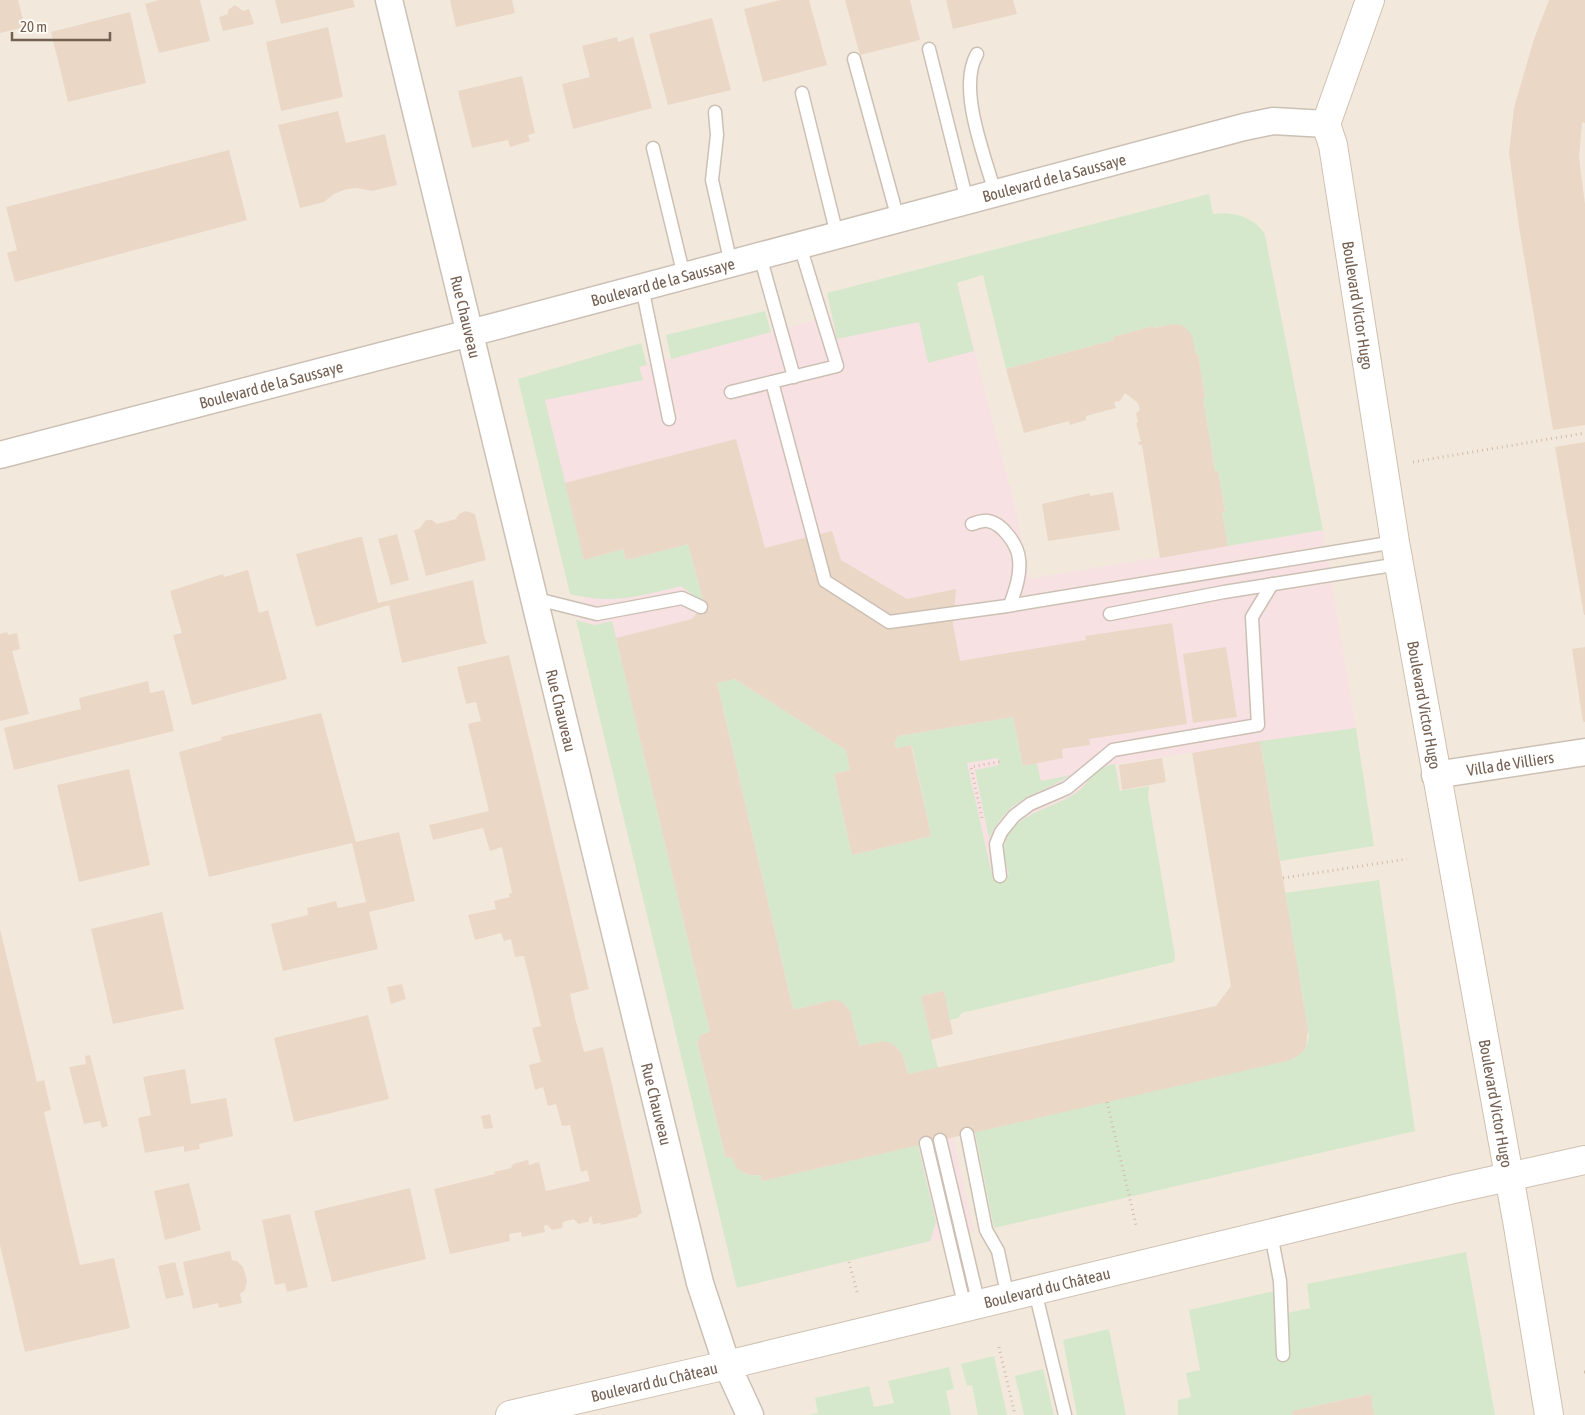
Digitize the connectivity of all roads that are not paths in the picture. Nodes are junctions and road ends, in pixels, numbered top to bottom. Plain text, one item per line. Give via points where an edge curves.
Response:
1 (389, 0) edge
2 (1370, 0) edge
3 (929, 48) dead end
4 (978, 54) dead end
5 (854, 59) dead end
6 (802, 93) dead end
7 (715, 112) dead end
8 (1326, 124) junction
9 (652, 148) dead end
10 (995, 193) junction
11 (967, 201) junction
12 (898, 219) junction
13 (837, 235) junction
14 (800, 246) junction
15 (760, 256) junction
16 (731, 264) junction
17 (684, 276) junction
18 (642, 287) junction
19 (470, 333) junction
20 (794, 377) junction
21 (772, 382) junction
22 (731, 392) dead end
23 (669, 419) dead end
24 (0, 456) edge
25 (972, 524) dead end
26 (1397, 553) junction
27 (1272, 584) junction
28 (533, 598) junction
29 (1010, 605) junction
30 (701, 607) dead end
31 (1110, 614) dead end
32 (1585, 752) edge
33 (1435, 774) junction
34 (1000, 876) dead end
35 (967, 1134) dead end
36 (940, 1140) dead end
37 (926, 1143) dead end
38 (1585, 1160) edge
39 (1509, 1176) junction
40 (1270, 1234) junction
41 (1035, 1291) junction
42 (1008, 1298) junction
43 (972, 1307) junction
44 (1283, 1355) dead end
45 (727, 1366) junction
46 (510, 1415) edge
47 (750, 1415) edge
48 (1064, 1415) edge
49 (1548, 1415) edge

1 - 19 street, Rue Chauveau
2 - 8 street
3 - 11 lane
4 - 10 lane via 970,70 971,97
5 - 12 lane
6 - 13 lane
7 - 16 lane via 718,135 712,180
8 - 10 street, Boulevard de la Saussaye via 1273,121 1244,127
8 - 26 street, Boulevard Victor Hugo via 1333,145
9 - 17 lane
10 - 11 street, Boulevard de la Saussaye
11 - 12 street, Boulevard de la Saussaye
12 - 13 street, Boulevard de la Saussaye
13 - 14 street, Boulevard de la Saussaye
14 - 15 street, Boulevard de la Saussaye
14 - 20 lane via 837,366
15 - 16 street, Boulevard de la Saussaye
15 - 20 lane
16 - 17 street, Boulevard de la Saussaye
17 - 18 street, Boulevard de la Saussaye
18 - 19 street, Boulevard de la Saussaye
18 - 23 lane
19 - 24 street, Boulevard de la Saussaye
19 - 28 street, Rue Chauveau
20 - 21 lane
21 - 22 lane
21 - 29 lane via 825,581 889,622
25 - 29 lane via 988,521 998,526 1015,546 1019,571
26 - 27 lane
26 - 29 lane
26 - 33 street, Boulevard Victor Hugo
27 - 31 lane
27 - 34 lane via 1252,617 1258,726 1113,750 1067,788 1030,804 1014,816 1000,832 996,844
28 - 30 lane via 597,614 682,598
28 - 45 street, Rue Chauveau via 700,1283
32 - 33 street, Villa de Villiers
33 - 39 street, Boulevard Victor Hugo
35 - 42 lane via 986,1230 998,1251
36 - 43 lane
37 - 43 lane
38 - 39 street, Boulevard du Château
39 - 40 street, Boulevard du Château
39 - 49 street, Boulevard Victor Hugo
40 - 41 street, Boulevard du Château
40 - 44 lane via 1280,1281
41 - 42 street, Boulevard du Château
41 - 48 lane
42 - 43 street, Boulevard du Château
43 - 45 street, Boulevard du Château
45 - 46 street, Boulevard du Château
45 - 47 street, Rue Chauveau

